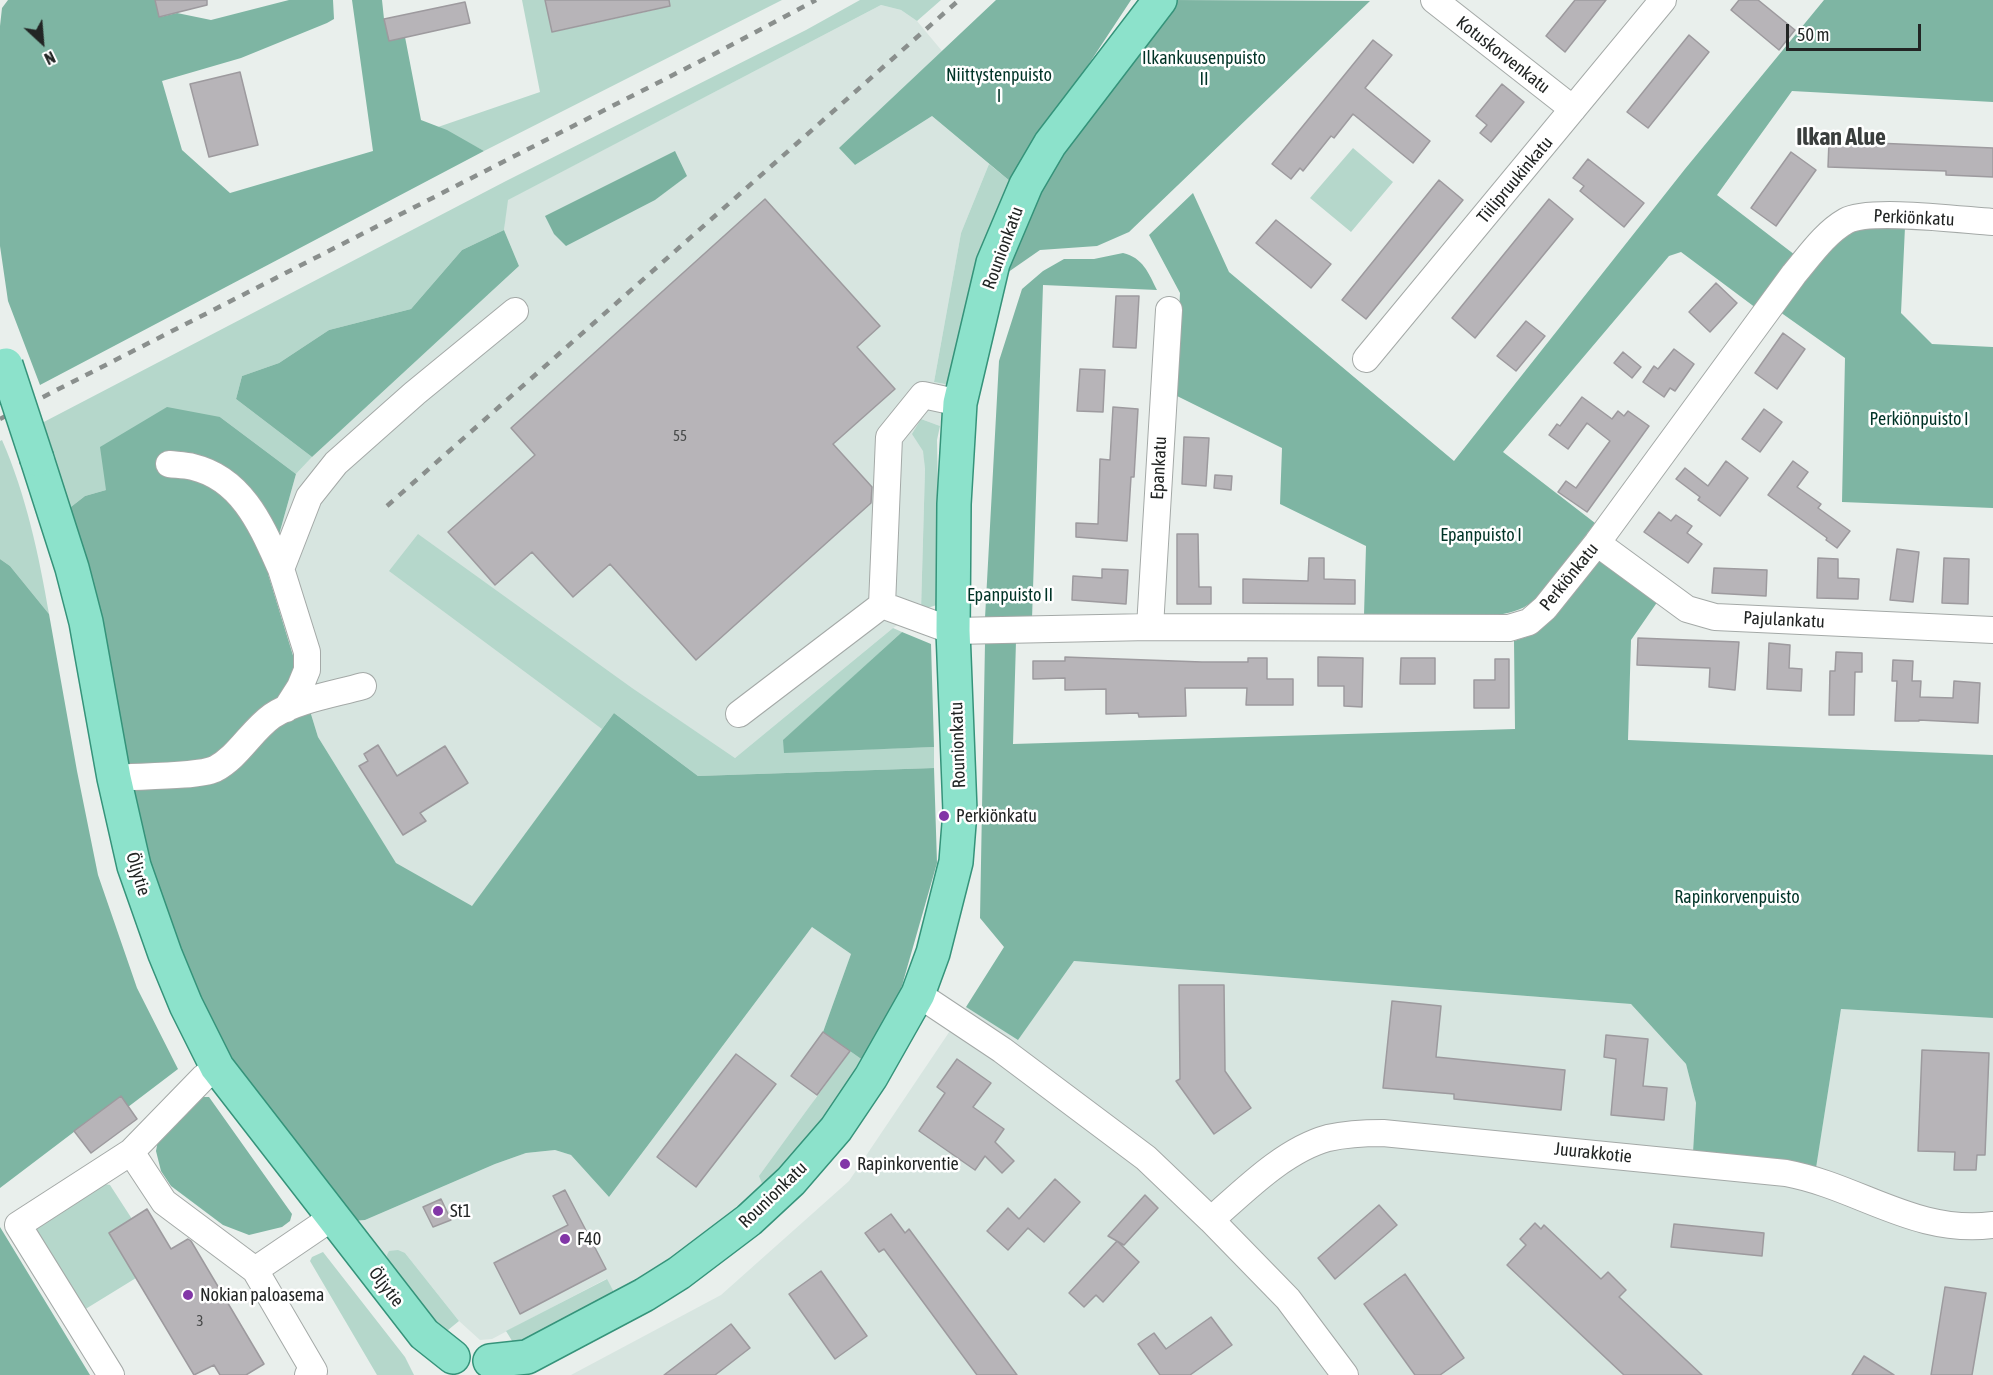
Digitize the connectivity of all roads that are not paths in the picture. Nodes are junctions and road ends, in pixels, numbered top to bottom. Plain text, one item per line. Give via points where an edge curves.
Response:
1 (1160, 0) edge
2 (1434, 0) edge
3 (1663, 0) edge
4 (1573, 109) junction
5 (1993, 222) edge
6 (1169, 310) dead end
7 (515, 311) dead end
8 (3, 356) edge
9 (1366, 359) dead end
10 (960, 403) junction
11 (169, 464) dead end
12 (1597, 543) junction
13 (281, 569) junction
14 (882, 605) junction
15 (1150, 627) junction
16 (1993, 630) edge
17 (953, 631) junction
18 (363, 686) dead end
19 (286, 709) junction
20 (740, 714) dead end
21 (114, 778) junction
22 (918, 994) junction
23 (217, 1067) junction
24 (131, 1152) junction
25 (333, 1217) junction
26 (1211, 1220) junction
27 (1993, 1225) edge
28 (255, 1270) junction
29 (442, 1367) edge
30 (508, 1367) edge
31 (111, 1375) edge
32 (308, 1375) edge
33 (1345, 1375) edge

1 - 10 main road, Rounionkatu via 1056,135 1026,185 993,263
2 - 4 street, Kotuskorvenkatu
3 - 4 street, Tiilipruukinkatu
4 - 9 street, Tiilipruukinkatu
5 - 12 street, Perkiönkatu via 1869,214 1847,220 1829,233 1794,274
6 - 15 street, Epankatu
7 - 13 street via 336,463 309,497
8 - 21 main road, Öljytie, bridge via 72,568 86,622
10 - 14 street via 923,395 888,437
10 - 17 main road, Rounionkatu
11 - 13 street via 193,467 232,487 250,508
12 - 15 street, Perkiönkatu via 1545,608 1529,622 1509,628
12 - 16 street, Pajulankatu via 1687,609 1715,617
13 - 19 street via 307,652 307,670
14 - 17 street
14 - 20 street
15 - 17 street, Perkiönkatu
17 - 22 main road, Rounionkatu via 960,811 956,862 936,944
18 - 19 street
19 - 21 street via 271,717 214,769
21 - 23 main road, Öljytie via 134,866 150,912 186,1005
22 - 26 street via 1002,1050 1146,1158
22 - 30 main road, Rounionkatu via 836,1129 758,1212 722,1242 644,1295
23 - 24 street
23 - 25 main road, Öljytie
24 - 28 street via 164,1202
24 - 31 street via 18,1225
25 - 28 street
25 - 29 main road, Öljytie via 424,1334
26 - 27 street, Juurakkotie via 1306,1146 1328,1138 1383,1133 1786,1173 1822,1182 1917,1220 1959,1227
26 - 33 street via 1288,1299
28 - 32 street via 314,1371
29 - 30 main road via 472,1353

